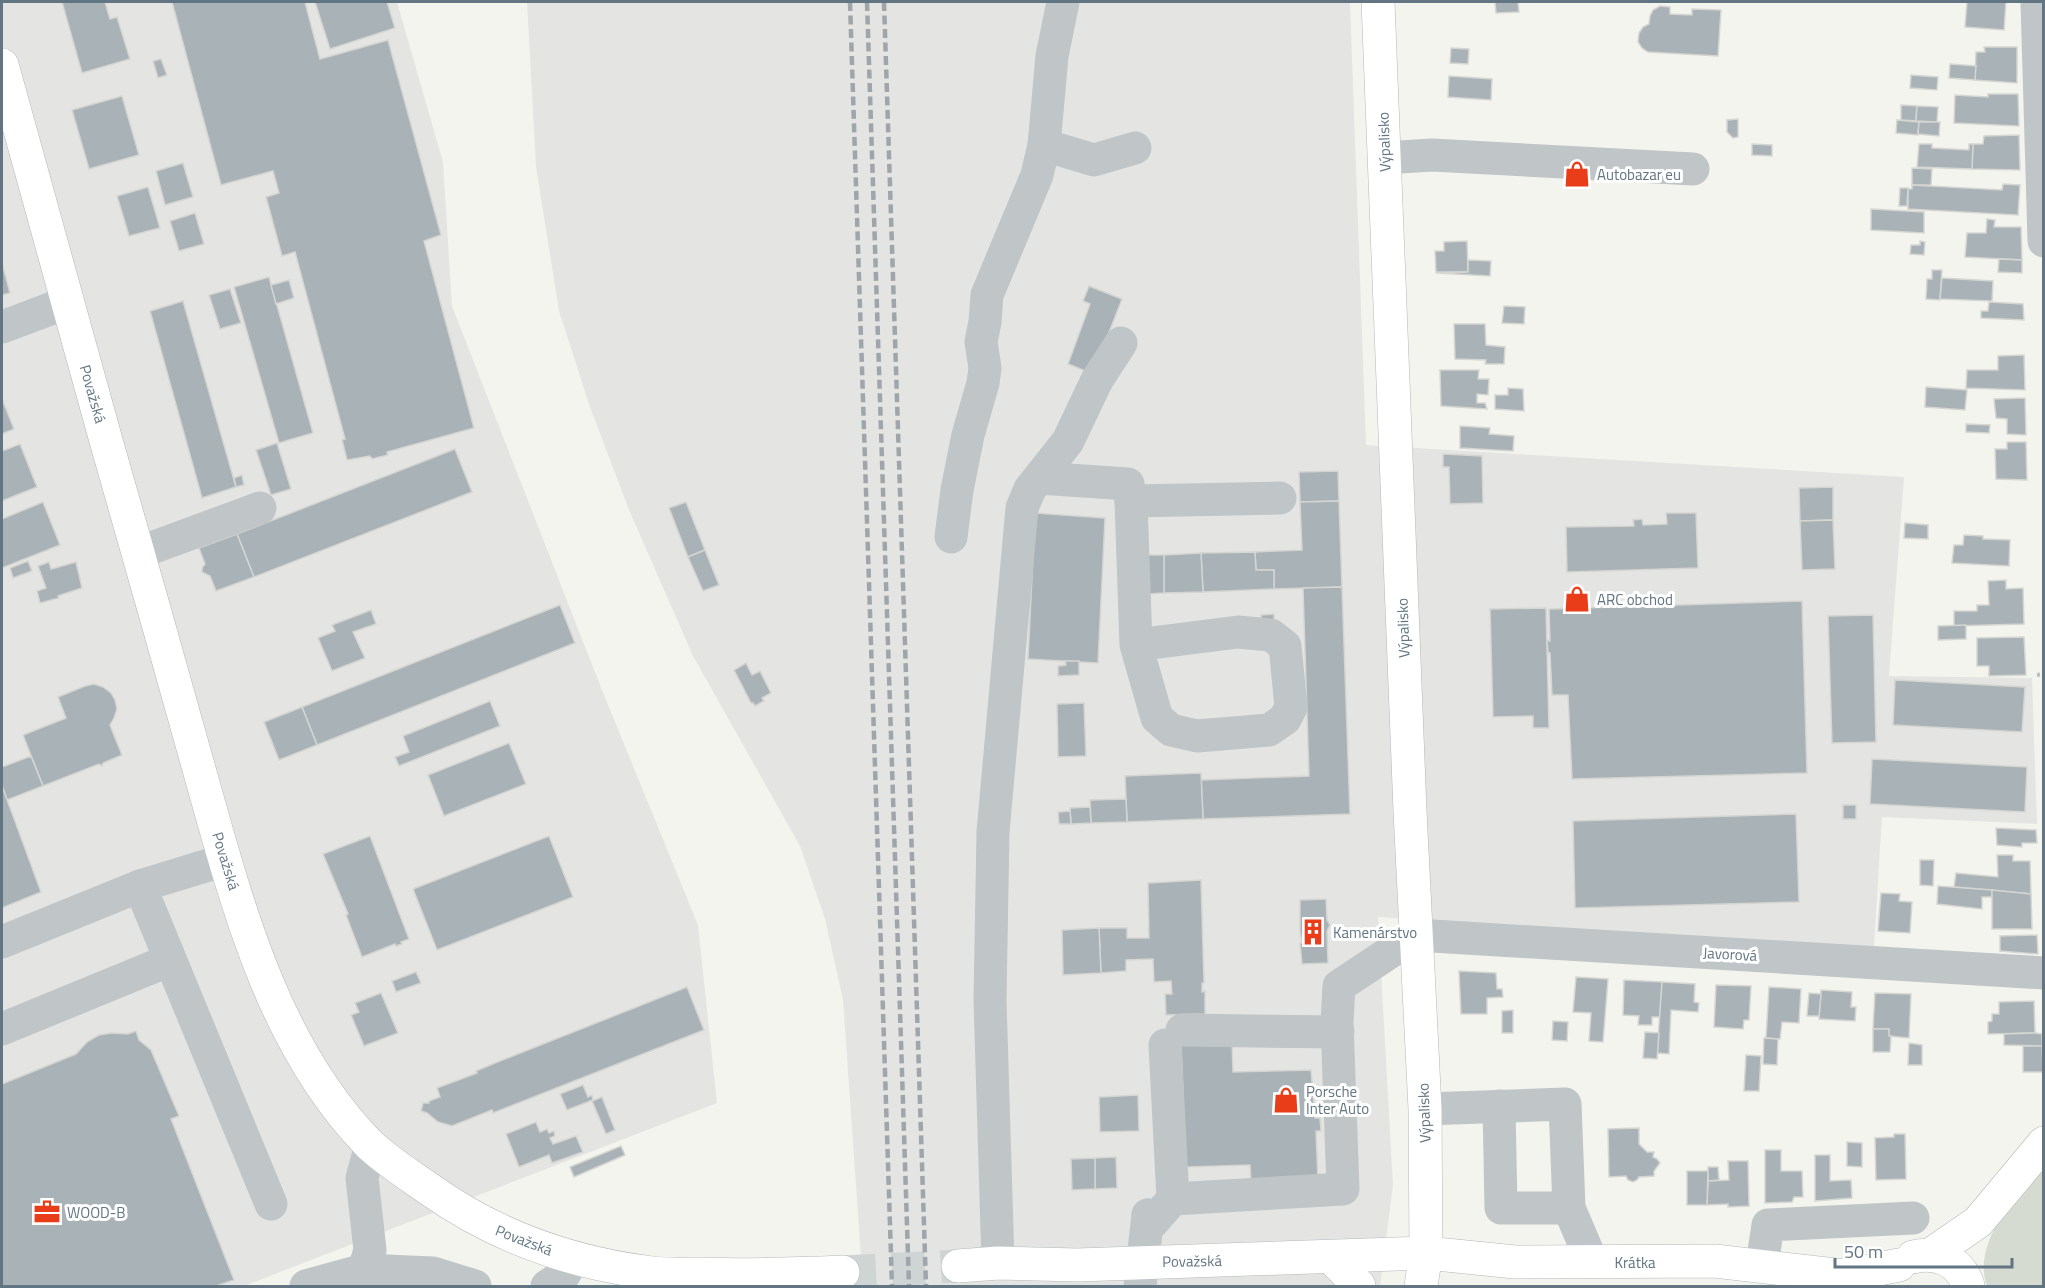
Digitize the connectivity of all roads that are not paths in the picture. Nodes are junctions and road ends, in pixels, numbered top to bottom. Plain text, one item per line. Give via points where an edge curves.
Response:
1 (1063, 2) edge
2 (1378, 2) edge
3 (2037, 2) edge
4 (2, 65) edge
5 (1044, 145) junction
6 (1135, 148) dead end
7 (1384, 158) junction
8 (1693, 169) dead end
9 (2043, 172) edge
10 (2043, 241) edge
11 (66, 303) junction
12 (2, 327) edge
13 (1121, 343) dead end
14 (1039, 478) junction
15 (1281, 498) dead end
16 (1131, 501) junction
17 (260, 508) dead end
18 (951, 537) dead end
19 (138, 553) junction
20 (1136, 645) junction
21 (225, 860) junction
22 (140, 886) junction
23 (1416, 935) junction
24 (2, 942) edge
25 (170, 960) junction
26 (2043, 973) edge
27 (1338, 1027) junction
28 (2, 1028) edge
29 (1499, 1106) junction
30 (1425, 1109) junction
31 (2043, 1143) edge
32 (371, 1145) junction
33 (1173, 1199) junction
34 (271, 1204) dead end
35 (1569, 1208) junction
36 (1913, 1218) dead end
37 (1978, 1222) junction
38 (1426, 1253) junction
39 (1930, 1254) junction
40 (574, 1257) junction
41 (1332, 1258) junction
42 (1515, 1262) junction
43 (1592, 1262) junction
44 (998, 1263) junction
45 (1762, 1265) junction
46 (958, 1266) tunnel mouth
47 (364, 1270) junction
48 (843, 1272) tunnel mouth
49 (1142, 1274) edge
50 (1078, 1276) edge
51 (1892, 1276) edge
52 (762, 1281) edge
53 (1851, 1281) edge
54 (1966, 1281) edge
55 (306, 1287) edge
56 (476, 1287) edge
57 (547, 1287) edge
58 (1359, 1287) edge
59 (1421, 1287) edge
60 (1437, 1287) edge
61 (1493, 1287) edge

1 - 5 street via 1052,56
2 - 7 main road, Výpalisko
3 - 9 street
4 - 11 main road, Považská
5 - 6 street via 1094,160
5 - 18 street via 1037,175 987,295 981,342 983,383 968,435
7 - 8 street via 1432,155
7 - 23 main road, Výpalisko
9 - 10 street
11 - 12 street
11 - 19 main road, Považská
13 - 14 street via 1097,380 1068,441
14 - 16 street via 1128,484
14 - 44 street via 1022,508 993,832 990,1000
15 - 16 street
16 - 20 street
17 - 19 street
19 - 21 main road, Považská
20 - 20 street via 1157,718 1171,730 1197,736 1269,730 1285,719 1291,707 1285,646 1271,635 1238,632
21 - 22 street
21 - 32 main road, Považská via 279,1011 335,1105
22 - 24 street
22 - 25 street
23 - 26 street, Javorová
23 - 27 street via 1339,986
23 - 30 main road, Výpalisko
25 - 28 street
25 - 34 street
27 - 33 street via 1173,1038
27 - 33 street via 1343,1189
29 - 30 street
29 - 35 street via 1501,1208
29 - 35 street via 1565,1104
30 - 38 main road, Výpalisko
31 - 37 main road
32 - 40 main road, Považská via 444,1200 486,1225
32 - 47 street via 362,1178 370,1250
33 - 49 street via 1152,1222 1148,1215
35 - 43 street
36 - 45 street via 1768,1225
37 - 39 main road, Krátka
37 - 54 main road
38 - 41 main road, Považská
38 - 42 main road, Krátka
38 - 59 main road, Výpalisko
38 - 60 main road, Výpalisko
39 - 51 main road, Krátka via 1914,1257
39 - 54 main road via 1959,1268
40 - 52 main road, Považská via 653,1273
40 - 57 street via 564,1275
41 - 49 main road, Považská
41 - 58 main road
42 - 43 main road, Krátka
42 - 61 main road
43 - 45 main road, Krátka
44 - 46 main road, Považská
44 - 50 main road, Považská
45 - 53 main road, Krátka
47 - 55 street
47 - 56 street via 433,1273
48 - 52 main road, Považská
49 - 50 main road, Považská
51 - 53 main road, Krátka

